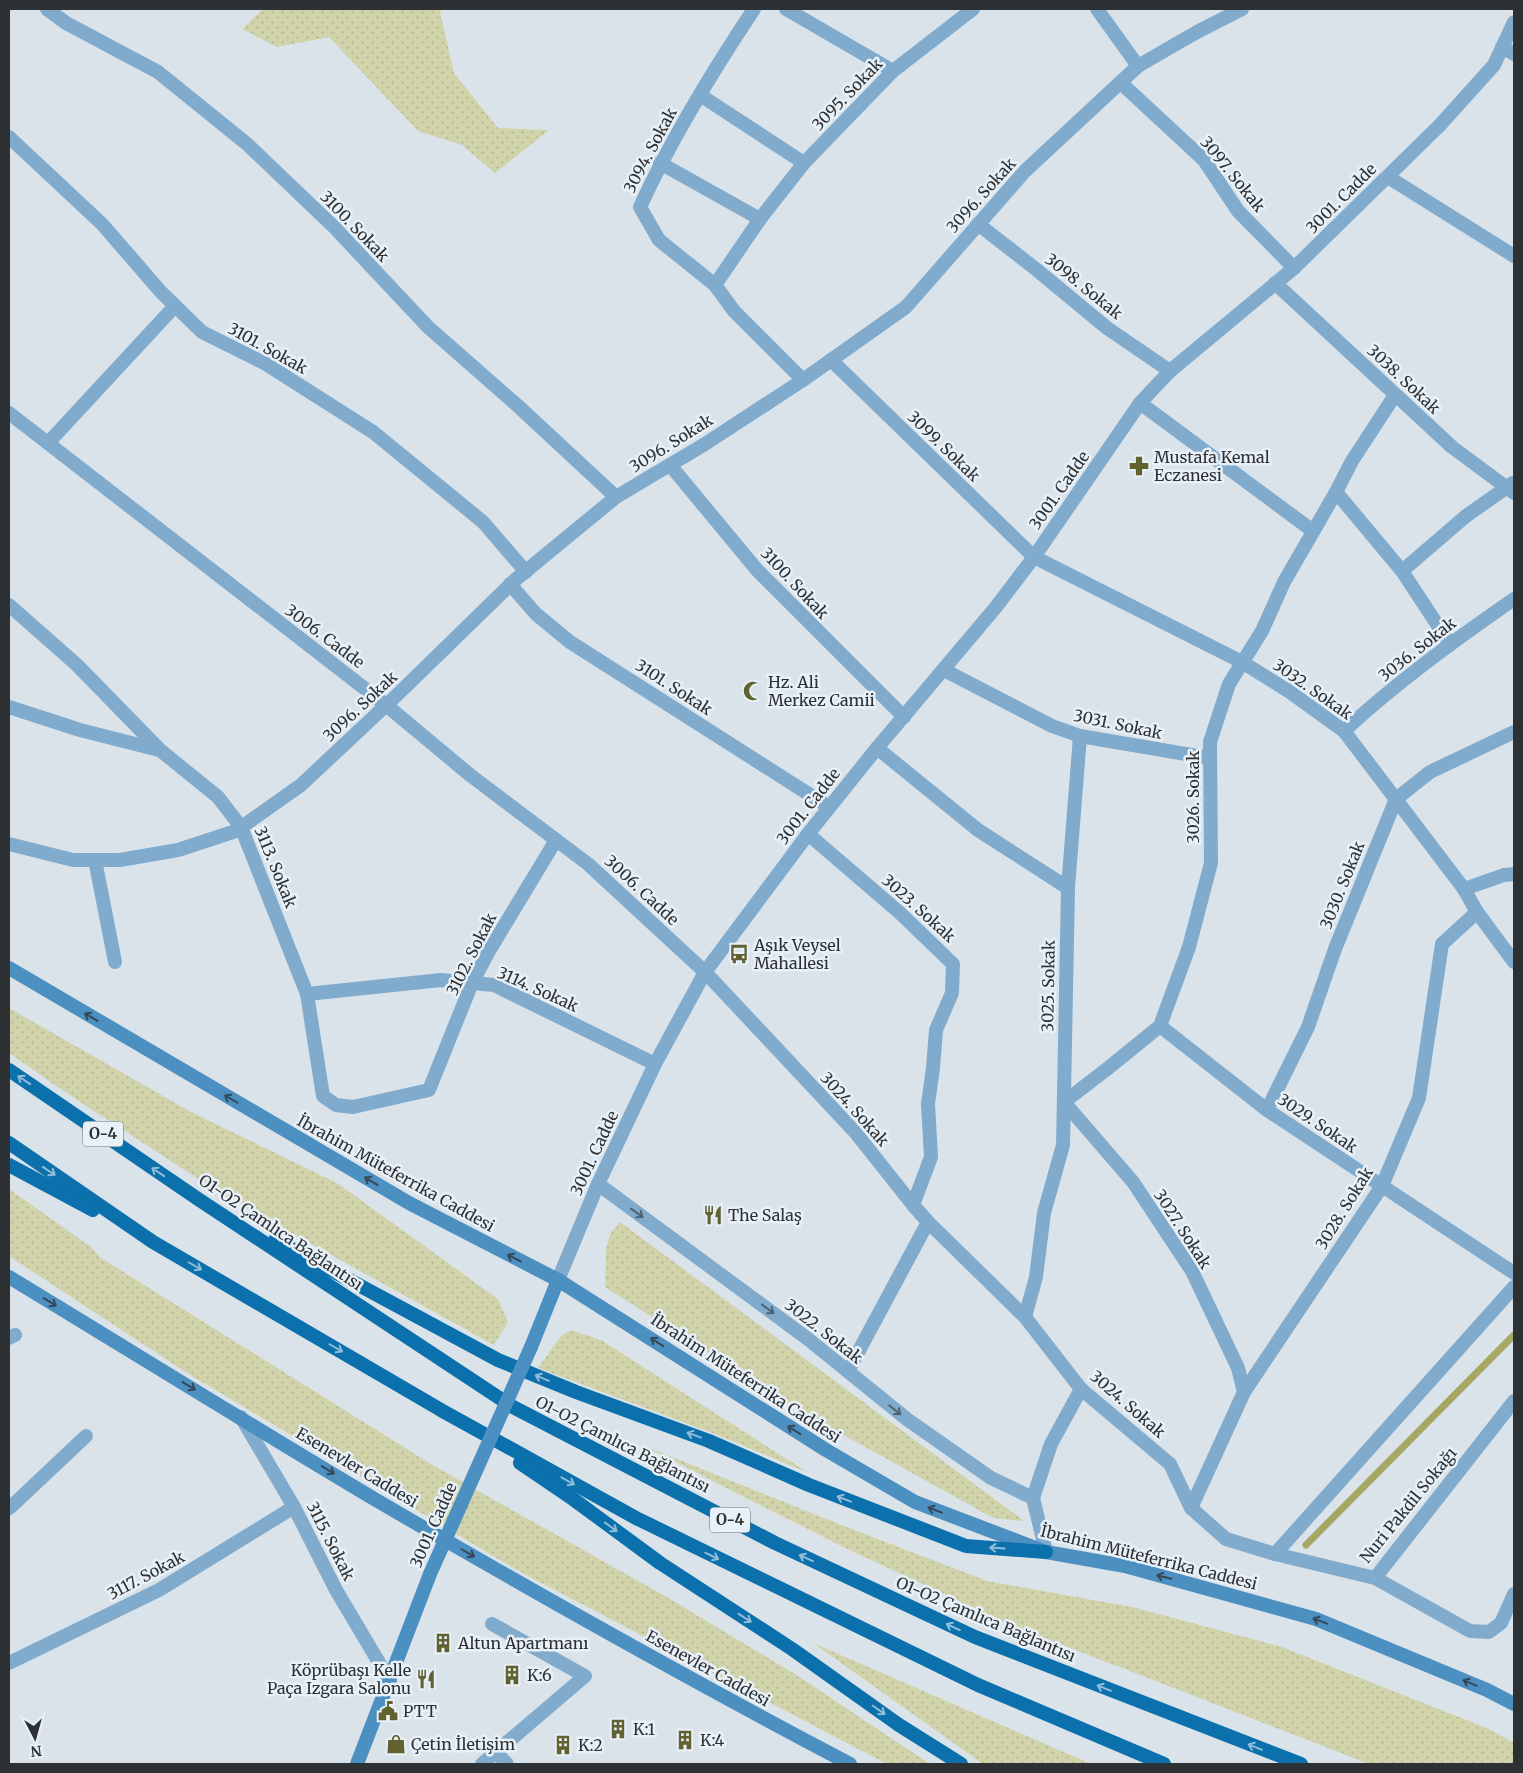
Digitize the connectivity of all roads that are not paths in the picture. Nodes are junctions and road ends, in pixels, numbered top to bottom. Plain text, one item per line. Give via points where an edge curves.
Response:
1 (47, 9) edge
2 (754, 9) edge
3 (786, 9) edge
4 (973, 9) edge
5 (1097, 9) edge
6 (1242, 9) edge
7 (1514, 22) edge
8 (1508, 51) edge
9 (1138, 66) junction
10 (893, 71) junction
11 (1121, 83) junction
12 (700, 95) junction
13 (9, 137) edge
14 (660, 163) junction
15 (804, 163) junction
16 (1388, 177) junction
17 (760, 219) junction
18 (978, 224) junction
19 (1514, 256) edge
20 (1294, 268) junction
21 (1275, 283) junction
22 (715, 285) junction
23 (175, 306) junction
24 (830, 360) junction
25 (1170, 371) junction
26 (803, 380) junction
27 (1395, 395) junction
28 (1140, 403) junction
29 (9, 413) edge
30 (48, 443) junction
31 (670, 465) junction
32 (1512, 488) edge
33 (1336, 492) junction
34 (616, 497) junction
35 (1313, 531) junction
36 (1034, 557) junction
37 (1402, 571) junction
38 (526, 572) junction
39 (510, 584) junction
40 (1514, 599) edge
41 (9, 605) edge
42 (1450, 644) junction
43 (1242, 662) junction
44 (944, 670) junction
45 (386, 705) junction
46 (9, 708) edge
47 (904, 717) junction
48 (1344, 731) junction
49 (1514, 732) edge
50 (1080, 736) junction
51 (877, 748) junction
52 (160, 750) junction
53 (1209, 758) junction
54 (1396, 799) junction
55 (829, 807) junction
56 (241, 827) junction
57 (808, 834) junction
58 (556, 840) junction
59 (9, 844) edge
60 (95, 860) junction
61 (1514, 874) edge
62 (1068, 888) junction
63 (1464, 889) junction
64 (1477, 912) junction
65 (115, 962) dead end
66 (1514, 962) edge
67 (9, 968) edge
68 (705, 972) junction
69 (472, 983) junction
70 (307, 994) junction
71 (1160, 1026) junction
72 (656, 1064) junction
73 (9, 1070) edge
74 (429, 1090) joint
75 (1064, 1102) junction
76 (1267, 1110) junction
77 (9, 1143) edge
78 (9, 1165) edge
79 (598, 1184) junction
80 (1382, 1186) junction
81 (198, 1199) junction
82 (913, 1205) junction
83 (928, 1222) junction
84 (153, 1242) junction
85 (1514, 1273) edge
86 (9, 1277) edge
87 (558, 1280) junction
88 (1514, 1287) edge
89 (1025, 1317) junction
90 (848, 1371) junction
91 (1081, 1390) junction
92 (1244, 1392) junction
93 (1514, 1400) edge
94 (441, 1410) junction
95 (240, 1417) junction
96 (86, 1436) dead end
97 (1033, 1498) junction
98 (294, 1507) junction
99 (9, 1508) edge
100 (1191, 1508) junction
101 (1046, 1552) junction
102 (1275, 1554) junction
103 (1374, 1578) junction
104 (1514, 1594) edge
105 (492, 1624) dead end
106 (9, 1663) edge
107 (390, 1681) junction
108 (1514, 1704) edge
109 (496, 1752) junction
110 (357, 1764) edge
111 (482, 1764) edge
112 (507, 1764) edge
113 (850, 1764) edge
114 (961, 1764) edge
115 (1164, 1764) edge
116 (1301, 1764) edge

1 - 34 street, 3100. Sokak via 66,23 158,72 247,144 334,227 428,327
2 - 12 street, 3094. Sokak
3 - 10 street
4 - 10 street, 3095. Sokak
5 - 9 street
6 - 9 street, 3096. Sokak
7 - 8 street, 3001. Cadde
8 - 16 street, 3001. Cadde
9 - 11 street, 3096. Sokak
10 - 15 street, 3095. Sokak
11 - 18 street, 3096. Sokak via 1024,171
11 - 20 street, 3097. Sokak via 1204,160 1238,211
12 - 14 street, 3094. Sokak
12 - 15 street
13 - 23 street, 3101. Sokak via 102,224
14 - 17 street
14 - 22 street, 3094. Sokak via 640,207 659,240
15 - 17 street, 3095. Sokak
16 - 19 street
16 - 20 street, 3001. Cadde
17 - 22 street, 3095. Sokak
18 - 24 street, 3096. Sokak via 906,307
18 - 25 street, 3098. Sokak via 1108,328
20 - 21 street, 3001. Cadde
21 - 25 street, 3001. Cadde
21 - 27 street, 3038. Sokak
22 - 26 street, 3094. Sokak via 734,311
23 - 30 street
23 - 38 street, 3101. Sokak via 202,332 266,364 373,432 483,522
24 - 26 street, 3096. Sokak
24 - 36 street, 3099. Sokak
25 - 28 street, 3001. Cadde
26 - 31 street, 3096. Sokak
27 - 32 street, 3038. Sokak via 1452,447
27 - 33 street, 3026. Sokak
28 - 35 street
28 - 36 street, 3001. Cadde
29 - 30 street, 3006. Cadde
30 - 45 street, 3006. Cadde
31 - 34 street, 3096. Sokak
31 - 47 street, 3100. Sokak via 758,570
32 - 37 street via 1466,516
33 - 35 street, 3026. Sokak
33 - 37 street
34 - 38 street, 3096. Sokak
35 - 43 street, 3026. Sokak via 1284,582 1262,631
36 - 43 street, 3032. Sokak
36 - 44 street, 3001. Cadde
37 - 42 street
38 - 39 street, 3096. Sokak
39 - 45 street, 3096. Sokak
39 - 55 street, 3101. Sokak via 536,614 570,642
40 - 42 street, 3036. Sokak
41 - 52 street, 3113. Sokak via 77,665
42 - 48 street, 3036. Sokak
43 - 48 street, 3032. Sokak
43 - 53 street, 3026. Sokak via 1229,684 1210,742
44 - 47 street, 3001. Cadde
44 - 50 street, 3031. Sokak via 1052,726
45 - 56 street, 3096. Sokak via 301,785
45 - 58 street, 3006. Cadde via 470,775
46 - 52 street
47 - 51 street, 3001. Cadde
48 - 54 street, 3032. Sokak
49 - 54 street, 3030. Sokak via 1430,772
50 - 53 street, 3031. Sokak
50 - 62 street, 3025. Sokak
51 - 55 street, 3001. Cadde
51 - 62 street via 978,830
52 - 56 street, 3113. Sokak via 218,798
53 - 71 street, 3026. Sokak via 1211,863 1189,947
54 - 63 street, 3032. Sokak
54 - 76 street, 3030. Sokak via 1335,949 1308,1027
55 - 57 street, 3001. Cadde
56 - 60 street, 3096. Sokak via 178,850 120,860
56 - 70 street, 3113. Sokak
57 - 68 street, 3001. Cadde
57 - 82 street, 3023. Sokak via 900,913 953,964 952,993 936,1030 928,1104 931,1156
58 - 68 street, 3006. Cadde via 588,864
58 - 69 street, 3102. Sokak
59 - 60 street, 3096. Sokak via 73,860
60 - 65 street
61 - 63 street
62 - 75 street, 3025. Sokak
63 - 64 street, 3032. Sokak
64 - 66 street, 3032. Sokak
64 - 80 street, 3028. Sokak via 1442,944 1419,1098
87 -> 67 main road, İbrahim Müteferrika Caddesi via 409,1203
68 - 72 street, 3001. Cadde
68 - 82 street, 3024. Sokak via 855,1132
69 - 70 street, 3114. Sokak via 441,980
69 - 72 street, 3114. Sokak via 494,985
69 - 74 street, 3102. Sokak
70 - 74 street, 3113. Sokak via 323,1096 336,1106 353,1107
71 - 75 street
71 - 76 street, 3029. Sokak
72 - 79 street, 3001. Cadde
81 -> 73 highway, O1-O2 Çamlıca Bağlantısı / O-4
75 - 89 street, 3025. Sokak via 1063,1145 1044,1213 1036,1277
75 - 92 street, 3027. Sokak via 1133,1182 1192,1271 1238,1368
76 - 80 street, 3029. Sokak
77 -> 84 highway, O-4
78 - 84 highway
79 - 87 street, 3001. Cadde
79 -> 90 street, 3022. Sokak
80 - 85 street, 3029. Sokak
80 - 92 street, 3028. Sokak
101 -> 81 highway via 966,1546 809,1485 709,1440 498,1360
116 -> 81 highway, O1-O2 Çamlıca Bağlantısı / O-4 via 975,1637 775,1543 513,1407
82 - 83 street, 3024. Sokak
83 - 89 street, 3024. Sokak
83 - 90 street
84 -> 94 highway, O-4
86 -> 95 main road, Esenevler Caddesi
101 -> 87 main road, İbrahim Müteferrika Caddesi via 915,1502 826,1450
87 - 107 main road, 3001. Cadde, bridge via 430,1574
88 - 102 street
89 - 91 street, 3024. Sokak
90 -> 97 street, 3022. Sokak via 908,1420 991,1478
91 - 97 street via 1050,1444
91 - 100 street, 3024. Sokak via 1170,1464
92 - 100 street, 3028. Sokak
93 - 103 street, Nuri Pakdil Sokağı
94 -> 114 highway via 573,1499 660,1563
94 -> 115 highway, O-4 via 646,1524 978,1685
95 - 98 street, 3115. Sokak
95 -> 113 main road, Esenevler Caddesi via 540,1594
96 - 99 street
97 - 101 street
98 - 106 street, 3117. Sokak via 159,1590
98 - 107 street, 3115. Sokak via 336,1590
100 - 102 street, 3024. Sokak via 1226,1539
108 -> 101 main road, İbrahim Müteferrika Caddesi via 1316,1619 1125,1566
102 - 103 street, Nuri Pakdil Sokağı
103 - 104 street via 1470,1631 1489,1632 1501,1623
105 - 109 street via 585,1676
107 - 110 main road, 3001. Cadde
109 - 111 street
109 - 112 street

